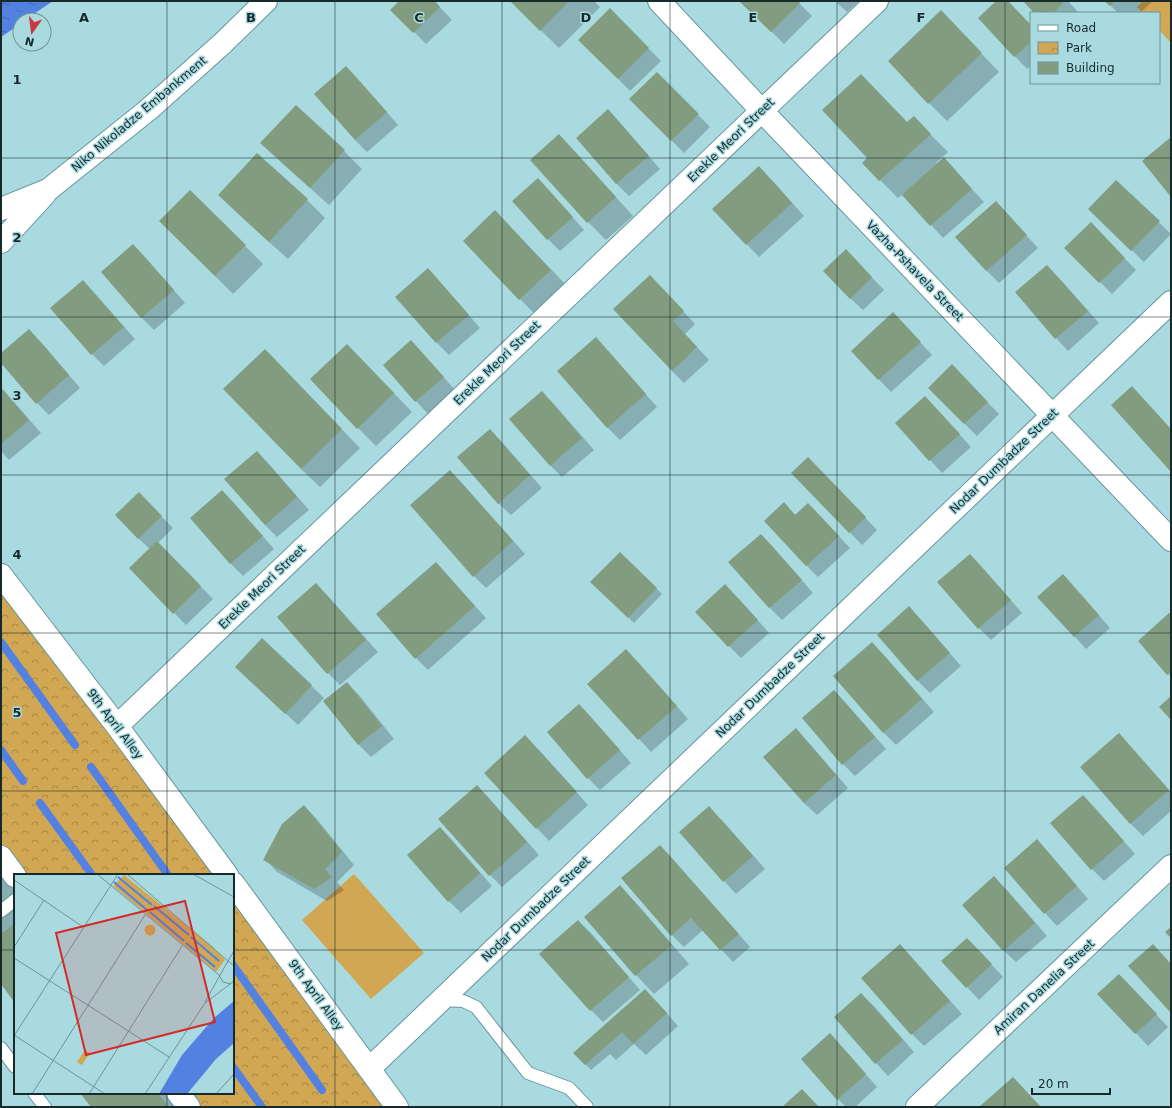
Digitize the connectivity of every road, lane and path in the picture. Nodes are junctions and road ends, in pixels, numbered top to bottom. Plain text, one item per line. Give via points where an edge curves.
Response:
1 (266, 1) edge
2 (659, 1) edge
3 (877, 1) edge
4 (762, 111) junction
5 (48, 190) junction
6 (1, 209) edge
7 (1, 242) edge
8 (1171, 302) edge
9 (1052, 415) junction
10 (1171, 540) edge
11 (1, 575) edge
12 (116, 726) junction
13 (1, 857) edge
14 (1171, 866) edge
15 (226, 874) edge
16 (14, 875) edge
17 (234, 884) edge
18 (14, 901) edge
19 (1, 911) edge
20 (441, 1000) junction
21 (1, 1048) edge
22 (14, 1066) edge
23 (370, 1068) junction
24 (35, 1094) edge
25 (179, 1094) edge
26 (924, 1105) edge
27 (45, 1107) edge
28 (189, 1107) edge
29 (397, 1107) edge
30 (587, 1107) edge

1 - 5 street, Niko Nikoladze Embankment via 148,110
2 - 4 street, Vazha-Pshavela Street
3 - 4 street, Erekle Meori Street
4 - 9 street, Vazha-Pshavela Street
4 - 12 street, Erekle Meori Street
5 - 6 street, Niko Nikoladze Embankment
5 - 7 street
8 - 9 street, Nodar Dumbadze Street
9 - 10 street, Vazha-Pshavela Street
9 - 20 street, Nodar Dumbadze Street
11 - 12 street, 9th April Alley
12 - 15 street, 9th April Alley
13 - 16 street
14 - 26 street, Amiran Danelia Street
17 - 23 street, 9th April Alley
18 - 19 lane
20 - 23 street, Nodar Dumbadze Street
20 - 30 lane via 463,1001 476,1007 528,1073 569,1088
21 - 22 lane
23 - 29 street, 9th April Alley
24 - 27 lane
25 - 28 street

